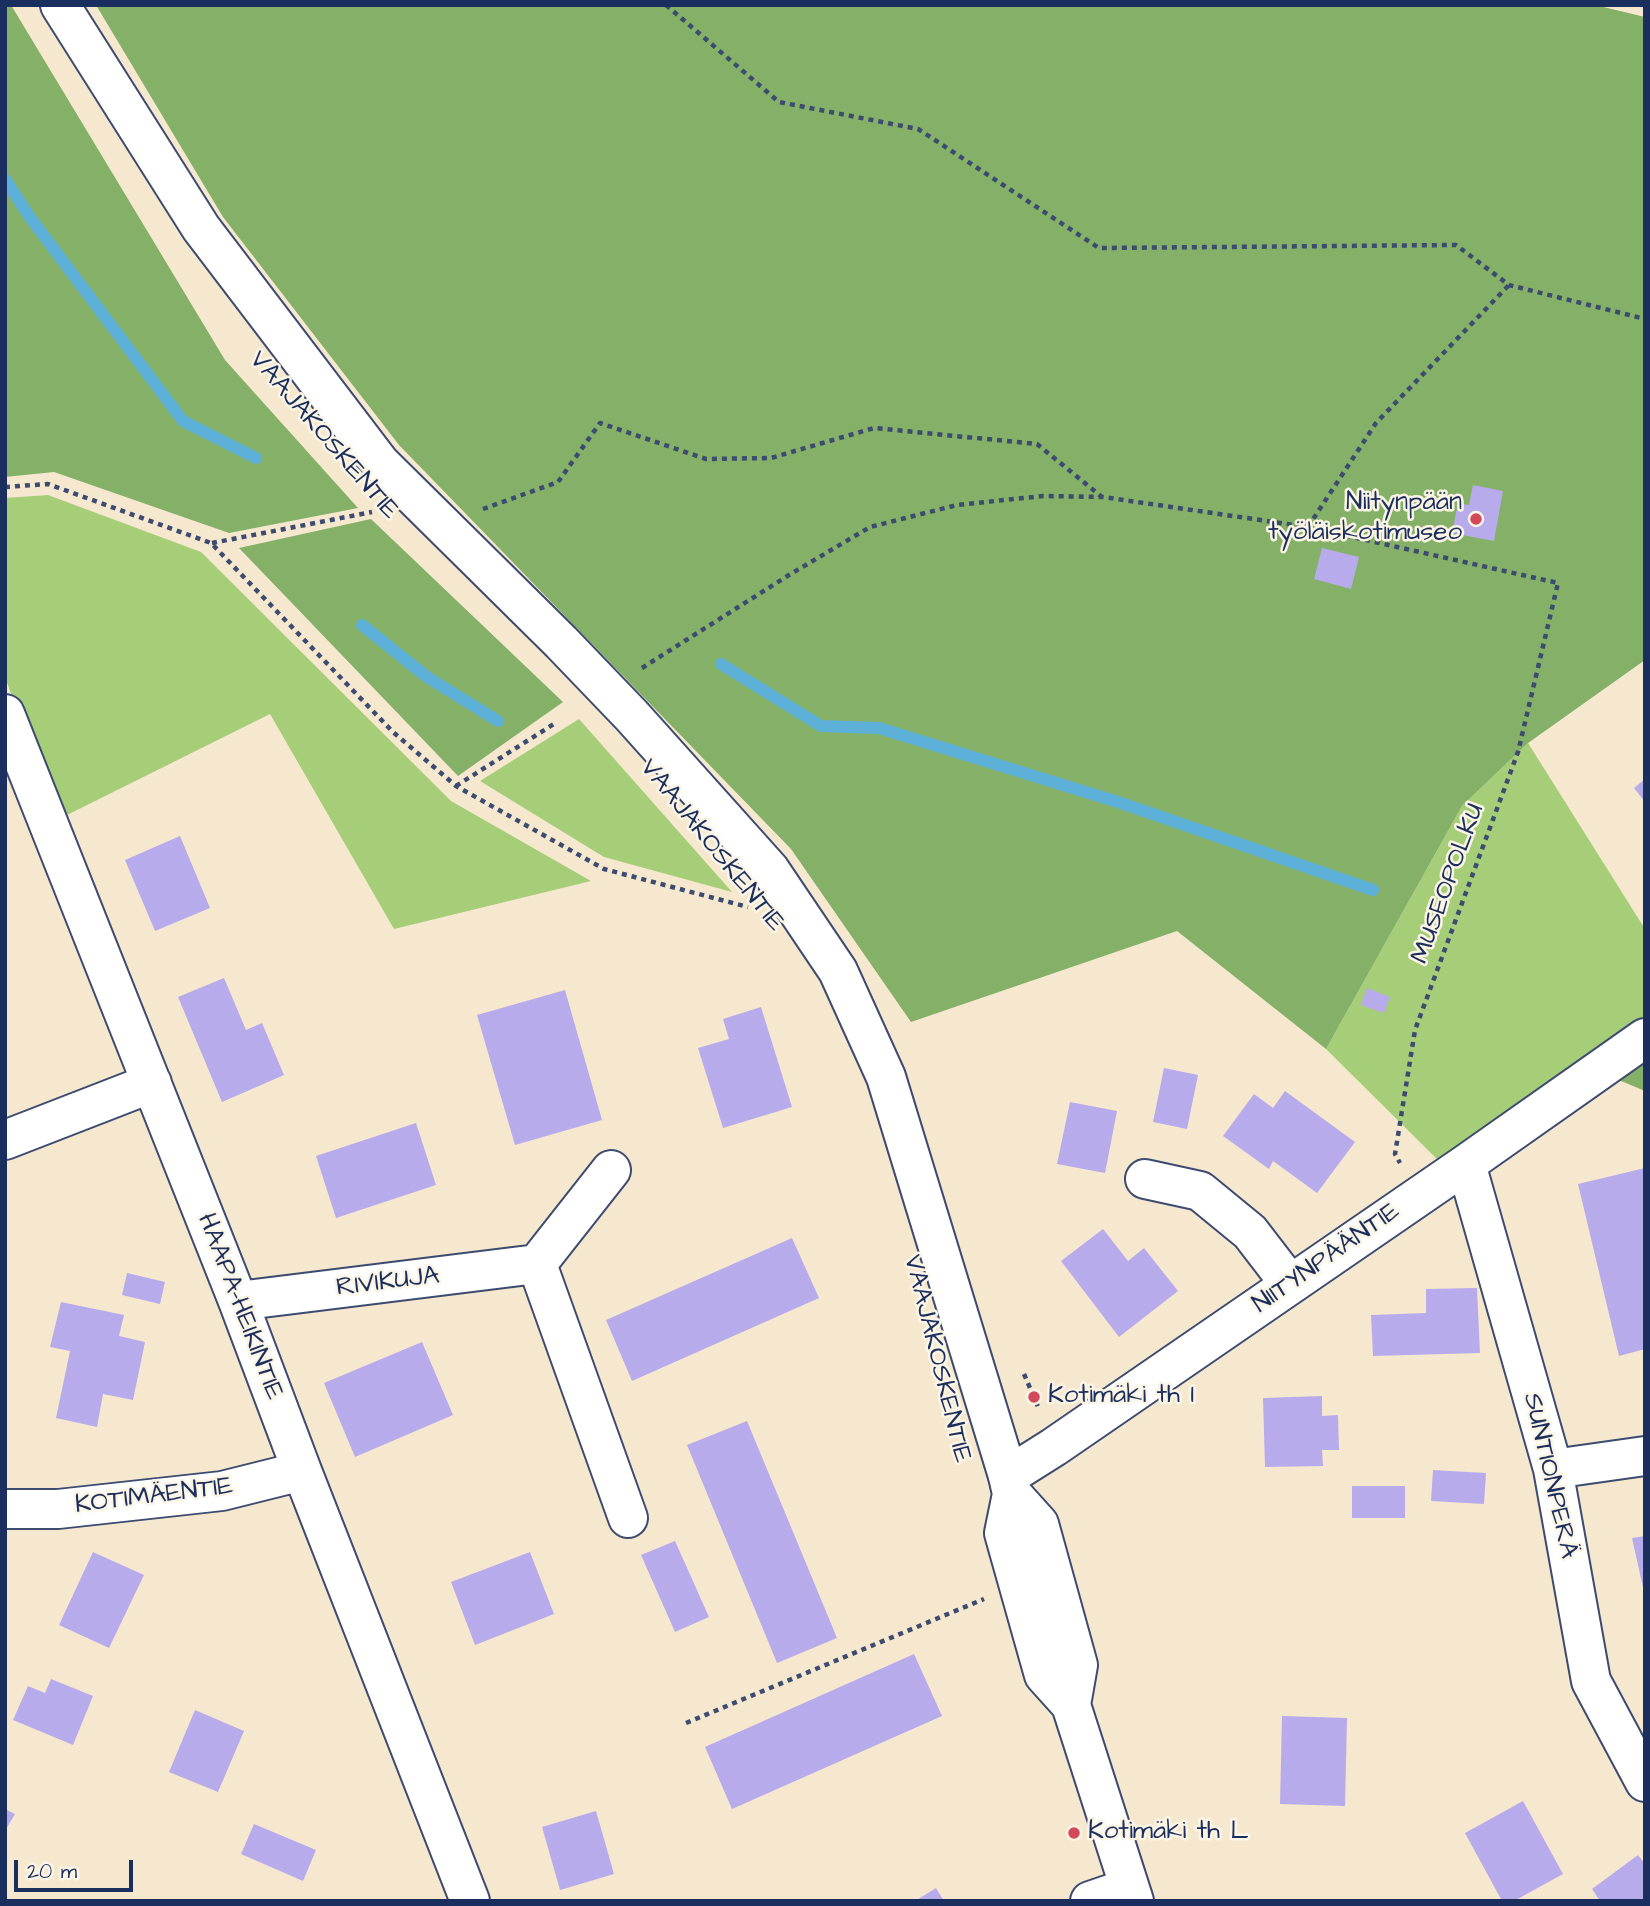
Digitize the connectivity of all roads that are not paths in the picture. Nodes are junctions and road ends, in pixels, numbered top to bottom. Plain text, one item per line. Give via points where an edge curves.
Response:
1 (60, 5) edge
2 (5, 714) edge
3 (1645, 1038) edge
4 (152, 1083) junction
5 (5, 1140) edge
6 (1465, 1164) junction
7 (611, 1170) dead end
8 (1146, 1179) dead end
9 (537, 1264) junction
10 (1290, 1284) junction
11 (238, 1301) junction
12 (1645, 1456) edge
13 (1553, 1469) junction
14 (302, 1471) junction
15 (1010, 1485) junction
16 (5, 1509) edge
17 (628, 1518) dead end
18 (1645, 1782) edge
19 (1131, 1894) edge
20 (470, 1901) edge
21 (1090, 1901) edge

1 - 15 street, VAAJAKOSKENTIE via 201,228 380,463 561,642 685,774 770,870 838,971 886,1077
2 - 4 street, HAAPA-HEIKINTIE
3 - 6 street, NIITYNPÄÄNTIE
4 - 5 street
4 - 11 street, HAAPA-HEIKINTIE
6 - 10 street, NIITYNPÄÄNTIE
6 - 13 street, SUNTIONPERÄ
7 - 9 street
8 - 10 street via 1200,1191 1250,1232
9 - 11 street, RIVIKUJA
9 - 17 street
10 - 15 street, NIITYNPÄÄNTIE via 1054,1447
11 - 14 street, HAAPA-HEIKINTIE
12 - 13 street
13 - 18 street, SUNTIONPERÄ via 1591,1681
14 - 16 street, KOTIMÄENTIE via 222,1491 58,1509
14 - 20 street, HAAPA-HEIKINTIE
15 - 19 street, VAAJAKOSKENTIE via 1039,1524 1078,1665 1071,1705
19 - 21 street

